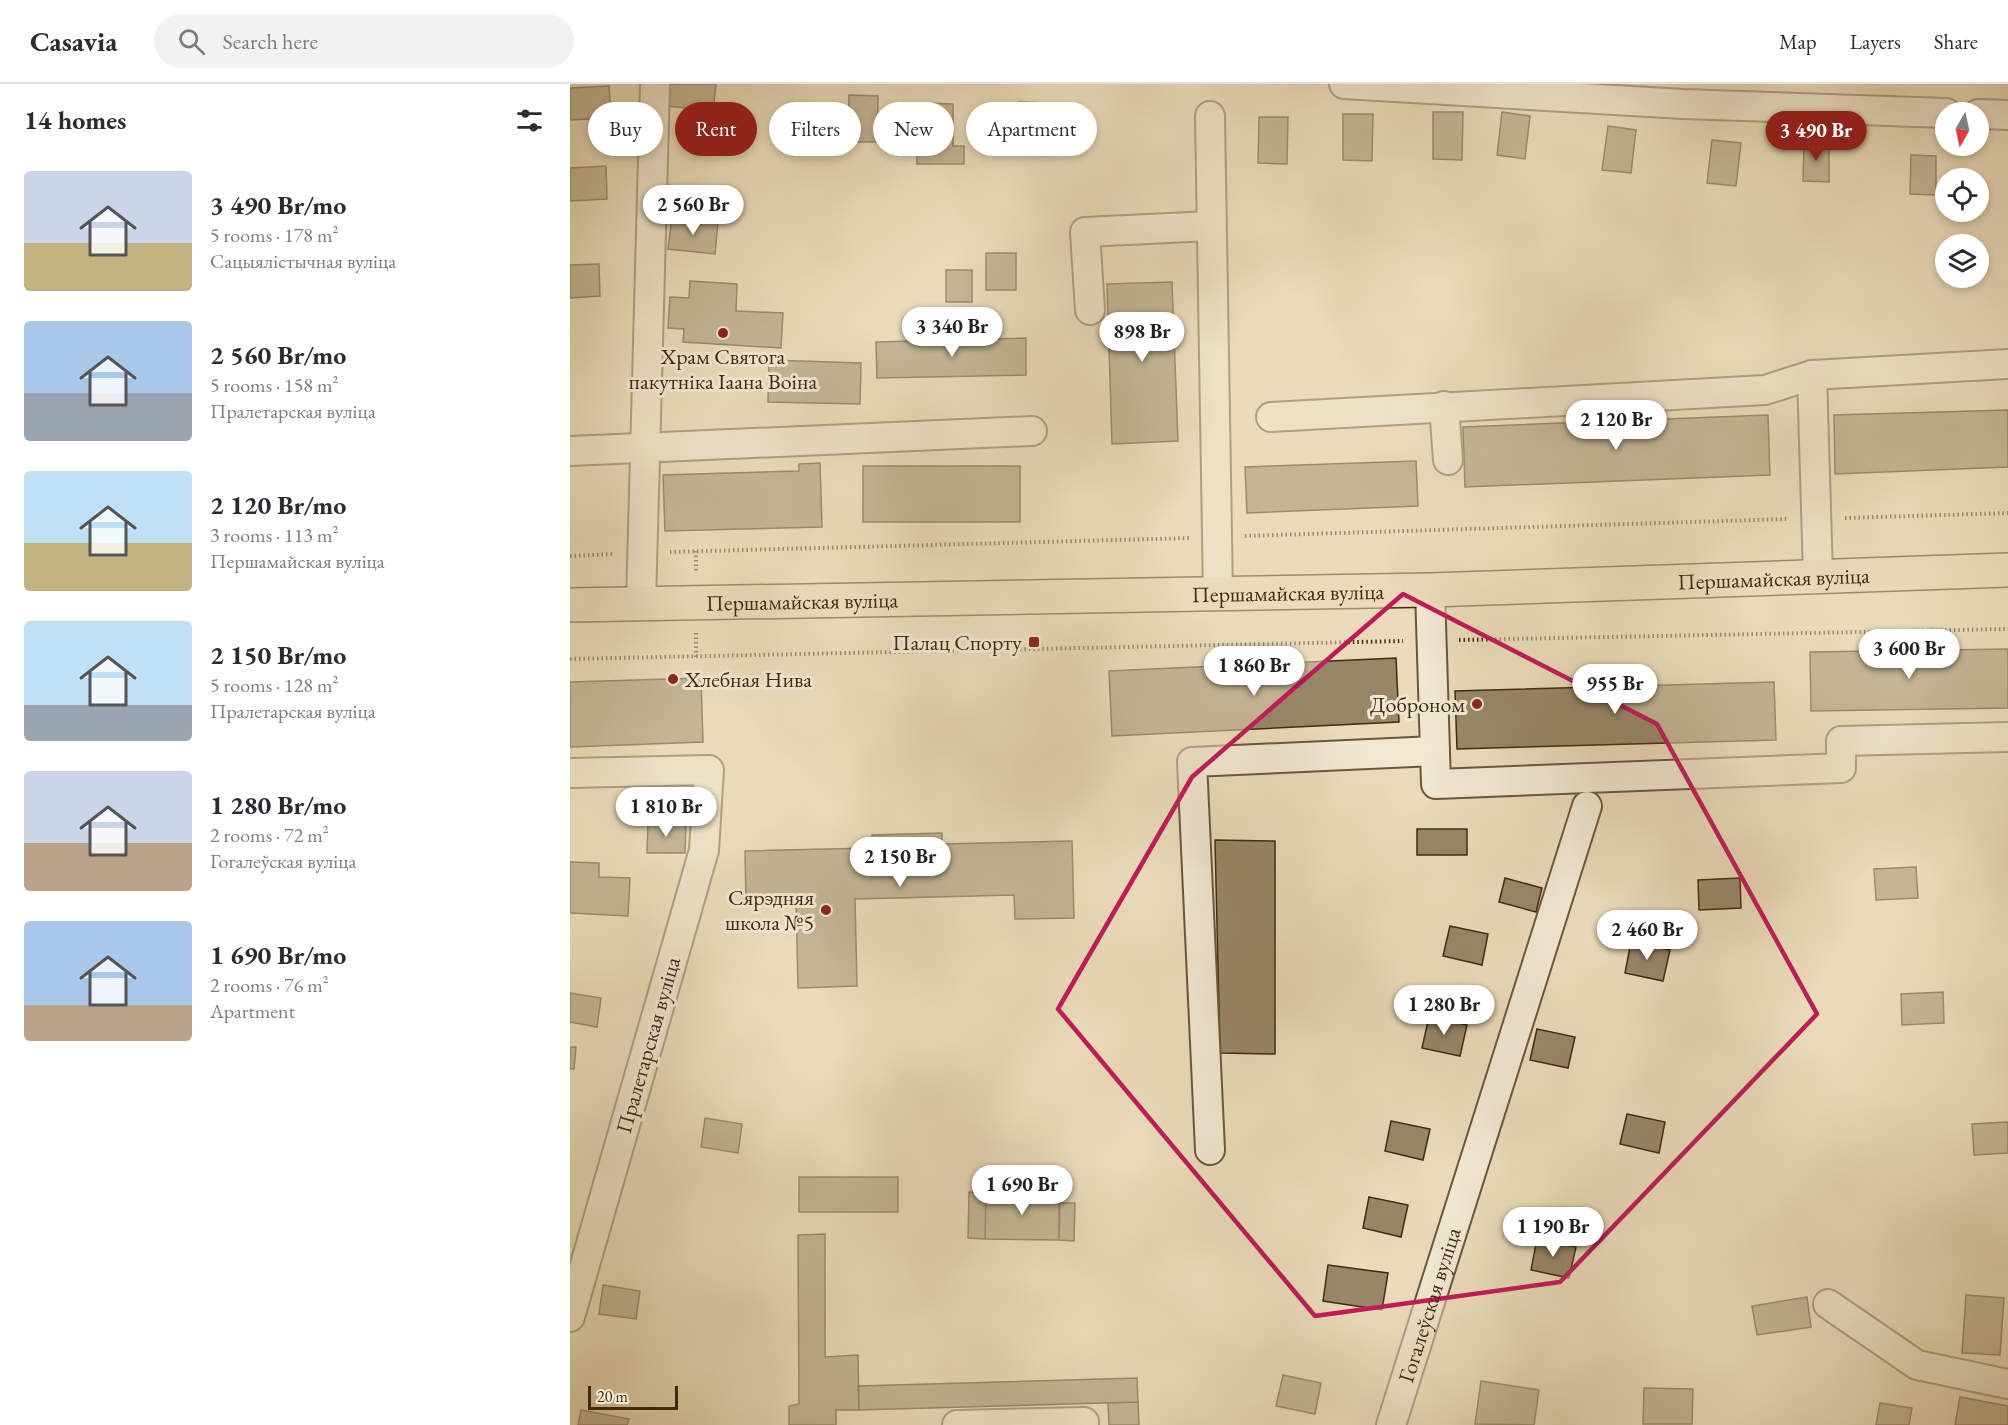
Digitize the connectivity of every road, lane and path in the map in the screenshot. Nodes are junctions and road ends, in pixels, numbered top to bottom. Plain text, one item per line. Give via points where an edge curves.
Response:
1 (656, 84) edge
2 (1344, 84) edge
3 (1683, 94) edge
4 (1935, 112) edge
5 (1989, 114) edge
6 (2008, 115) edge
7 (1210, 116) dead end
8 (1211, 226) junction
9 (1090, 310) dead end
10 (2008, 363) edge
11 (1812, 375) junction
12 (1444, 406) junction
13 (1271, 417) dead end
14 (1032, 431) dead end
15 (644, 450) junction
16 (570, 451) edge
17 (1448, 460) dead end
18 (2008, 513) edge
19 (1816, 518) junction
20 (1217, 537) junction
21 (696, 551) junction
22 (642, 553) junction
23 (570, 556) edge
24 (2008, 570) edge
25 (1818, 575) junction
26 (696, 578) dead end
27 (1430, 590) junction
28 (1218, 594) junction
29 (641, 603) junction
30 (570, 605) edge
31 (696, 627) dead end
32 (2008, 629) edge
33 (1431, 640) junction
34 (696, 657) junction
35 (570, 659) edge
36 (2008, 737) edge
37 (1435, 751) junction
38 (570, 773) edge
39 (1587, 806) dead end
40 (1210, 1150) dead end
41 (1828, 1304) dead end
42 (570, 1317) edge
43 (2008, 1384) edge
44 (957, 1425) edge
45 (992, 1425) edge
46 (1084, 1425) edge
47 (1391, 1425) edge

1 - 15 street
2 - 3 street
3 - 4 street
5 - 6 street
7 - 8 street
8 - 9 street via 1085,232
8 - 20 street
10 - 11 street
11 - 12 street via 1765,390
11 - 19 street
12 - 13 street
12 - 17 street
14 - 15 street
15 - 16 street
15 - 22 street
18 - 19 path
19 - 20 path
19 - 25 street
20 - 21 path
20 - 28 street
21 - 22 path
21 - 26 path
22 - 23 path
22 - 29 street
24 - 25 main road, Першамайская вуліца
25 - 27 main road, Першамайская вуліца
27 - 28 main road, Першамайская вуліца
27 - 33 street
28 - 29 main road, Першамайская вуліца
29 - 30 main road, Першамайская вуліца
31 - 34 path
32 - 33 path
33 - 34 path
33 - 37 street
34 - 35 path
36 - 37 street via 1840,741 1841,768 1436,784
37 - 40 street via 1192,762
38 - 42 street, Пралетарская вуліца via 710,770 704,850
39 - 47 street, Гогалеўская вуліца
41 - 43 street via 1917,1365
44 - 45 street
45 - 46 street

